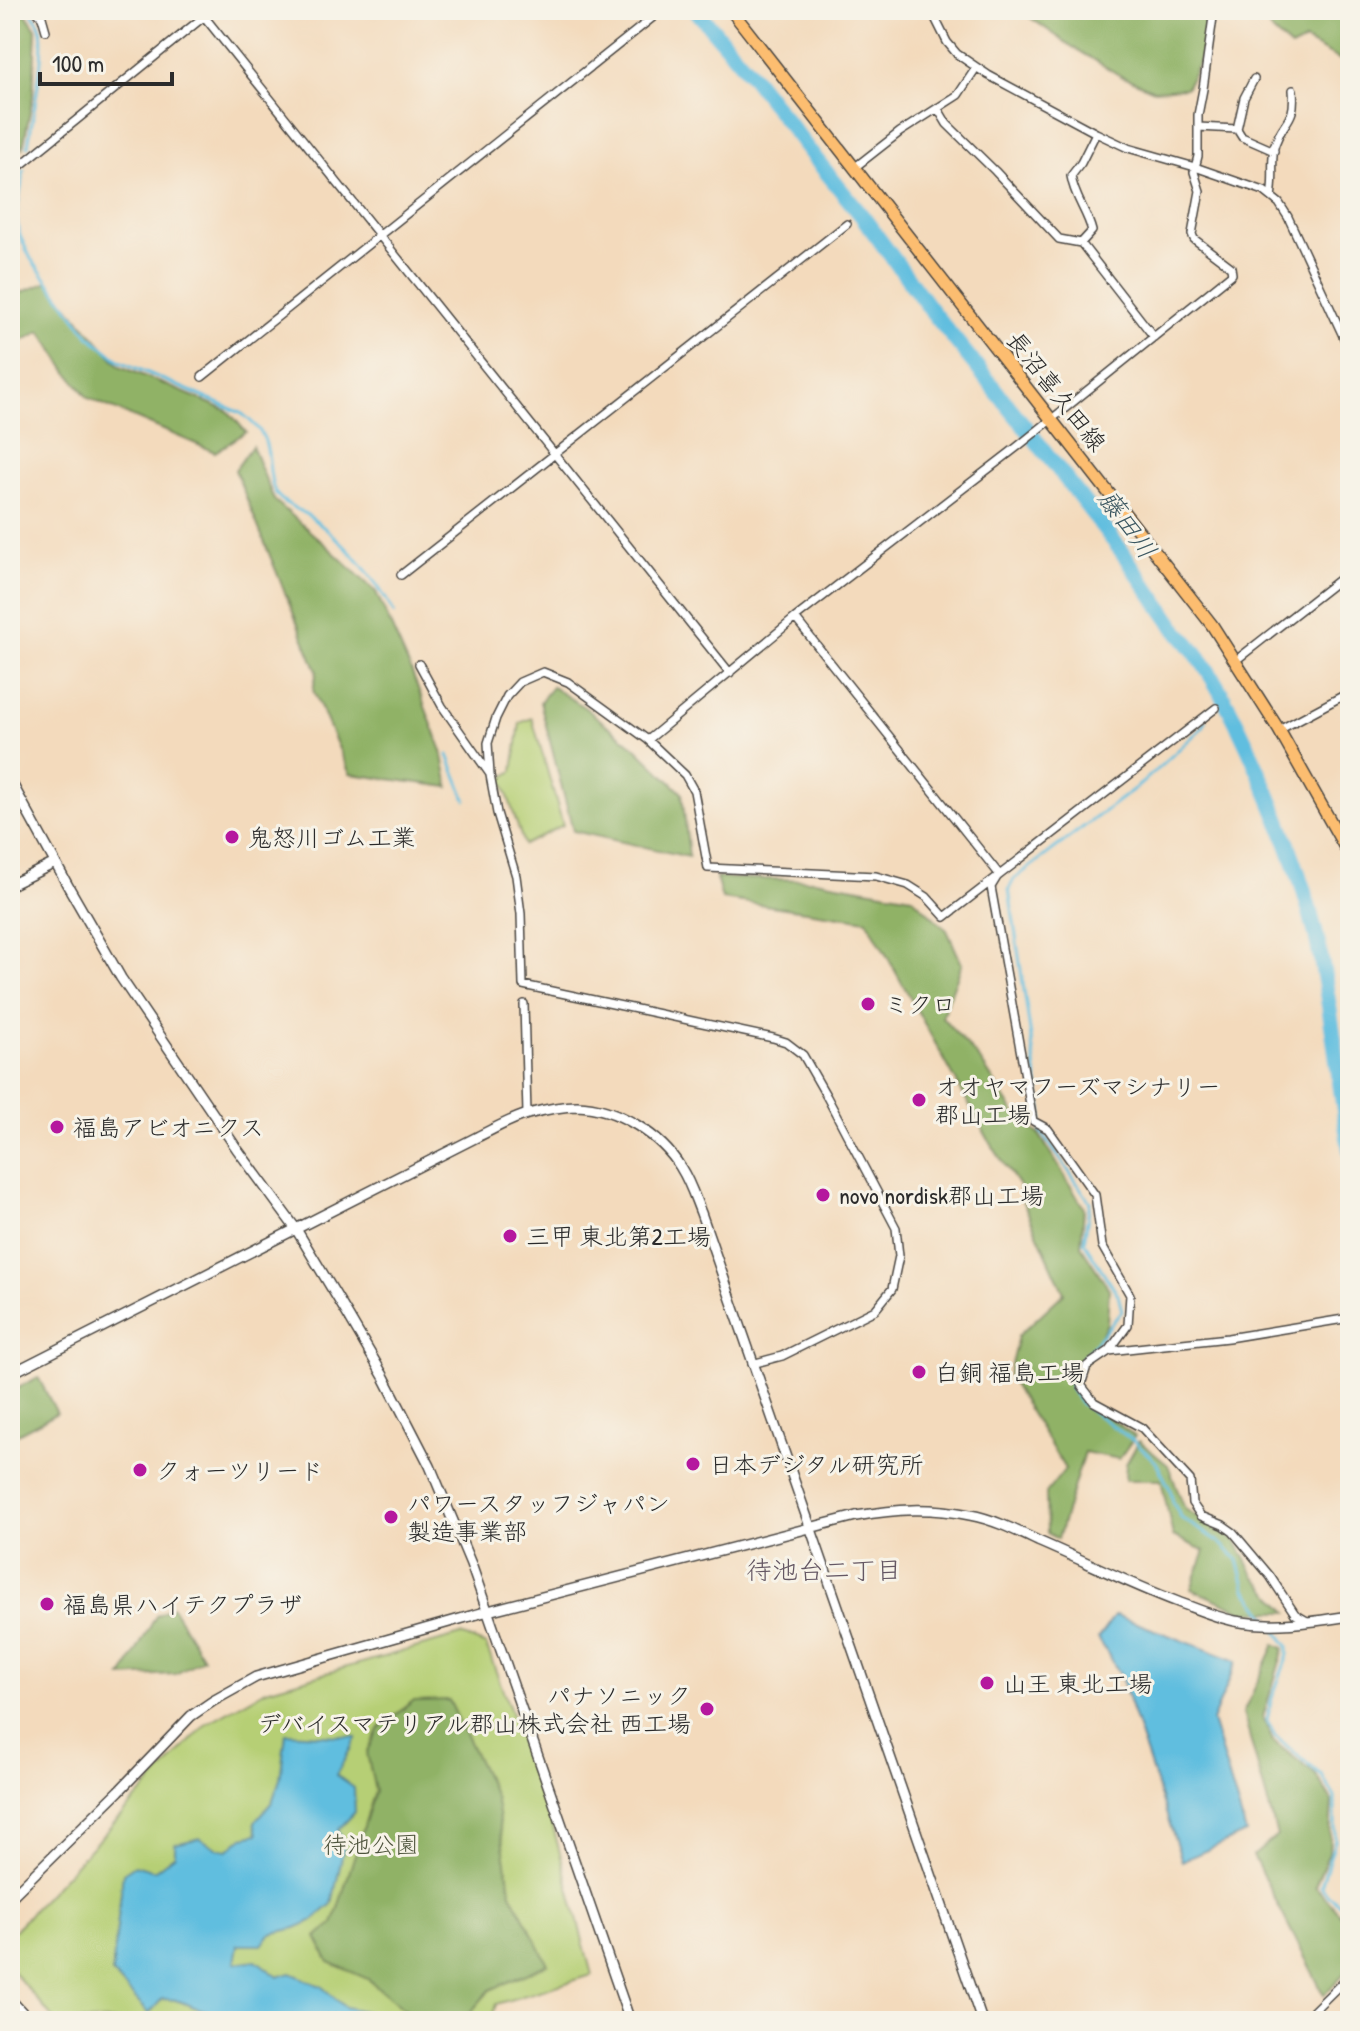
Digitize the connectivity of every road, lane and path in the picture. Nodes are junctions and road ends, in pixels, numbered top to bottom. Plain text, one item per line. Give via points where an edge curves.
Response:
1 (35, 10) edge
2 (212, 10) edge
3 (662, 10) edge
4 (731, 10) edge
5 (931, 10) edge
6 (1214, 10) edge
7 (202, 13) edge
8 (46, 31) dead end
9 (976, 68) junction
10 (1254, 79) dead end
11 (1293, 90) dead end
12 (938, 109) junction
13 (1198, 127) junction
14 (1237, 129) junction
15 (1096, 133) junction
16 (1274, 151) junction
17 (1195, 167) junction
18 (854, 168) junction
19 (10, 174) edge
20 (1271, 196) junction
21 (847, 224) dead end
22 (380, 235) junction
23 (1081, 243) junction
24 (1154, 337) junction
25 (1350, 351) edge
26 (202, 377) dead end
27 (1048, 420) junction
28 (555, 455) junction
29 (1350, 571) edge
30 (401, 575) dead end
31 (795, 618) junction
32 (1235, 661) junction
33 (419, 664) dead end
34 (730, 673) junction
35 (1350, 692) edge
36 (1216, 708) dead end
37 (1279, 730) junction
38 (648, 740) junction
39 (490, 775) junction
40 (10, 780) edge
41 (1350, 856) edge
42 (55, 863) junction
43 (999, 874) junction
44 (10, 885) edge
45 (524, 1004) dead end
46 (527, 1114) junction
47 (296, 1229) junction
48 (1350, 1318) edge
49 (1109, 1351) junction
50 (752, 1364) junction
51 (10, 1374) edge
52 (811, 1528) junction
53 (488, 1611) junction
54 (1350, 1616) edge
55 (1310, 1622) junction
56 (10, 1898) edge
57 (1350, 1975) edge
58 (10, 1999) edge
59 (30, 2021) edge
60 (630, 2021) edge
61 (982, 2021) edge
62 (1299, 2021) edge

1 - 8 street
2 - 7 street
3 - 22 street
4 - 18 main road, 長沼喜久田線
5 - 9 street via 947,42
6 - 13 street
7 - 19 street
7 - 22 street
9 - 12 street via 958,95
9 - 15 street
10 - 14 street
11 - 16 street via 1293,112
12 - 18 street
12 - 23 street via 1059,239
13 - 14 street
13 - 17 street
14 - 16 street via 1242,137
15 - 17 street
15 - 23 street via 1071,176 1092,231
16 - 20 street
17 - 20 street
17 - 24 street via 1200,191 1192,234 1233,272
18 - 27 main road, 長沼喜久田線
20 - 25 street via 1288,217
21 - 28 street
22 - 26 street
22 - 28 street
23 - 24 street
24 - 27 street
27 - 31 street
27 - 32 main road, 長沼喜久田線 via 1192,597
28 - 30 street
28 - 34 street
29 - 32 street
31 - 34 street
31 - 43 street
32 - 37 main road, 長沼喜久田線
33 - 39 street
34 - 38 street
35 - 37 street
36 - 43 street
37 - 41 main road, 長沼喜久田線
38 - 39 street via 568,682 543,672 520,682 507,696 488,743
38 - 43 street via 685,775 694,791 708,868 876,876 908,885 945,917
39 - 50 street via 516,876 523,985 786,1042 803,1055 896,1228 897,1270 892,1289 875,1310 782,1356
40 - 42 street
42 - 44 street
42 - 47 street via 143,1012
43 - 49 street via 991,887 1033,1121 1048,1129 1095,1195 1102,1246 1130,1295 1128,1325
45 - 46 street
46 - 47 street
46 - 50 street via 579,1106 602,1111 645,1130 664,1146 692,1189
47 - 51 street
47 - 53 street via 430,1466
48 - 49 street
49 - 55 street via 1087,1366 1081,1385 1094,1402 1142,1428 1190,1480 1192,1503 1201,1516 1233,1532 1295,1614
50 - 52 street
52 - 53 street
52 - 55 street via 893,1510 974,1515 1210,1614 1266,1624
52 - 61 street
53 - 56 street via 256,1677 213,1701 191,1716
53 - 60 street
54 - 55 street
57 - 62 street
58 - 59 street

